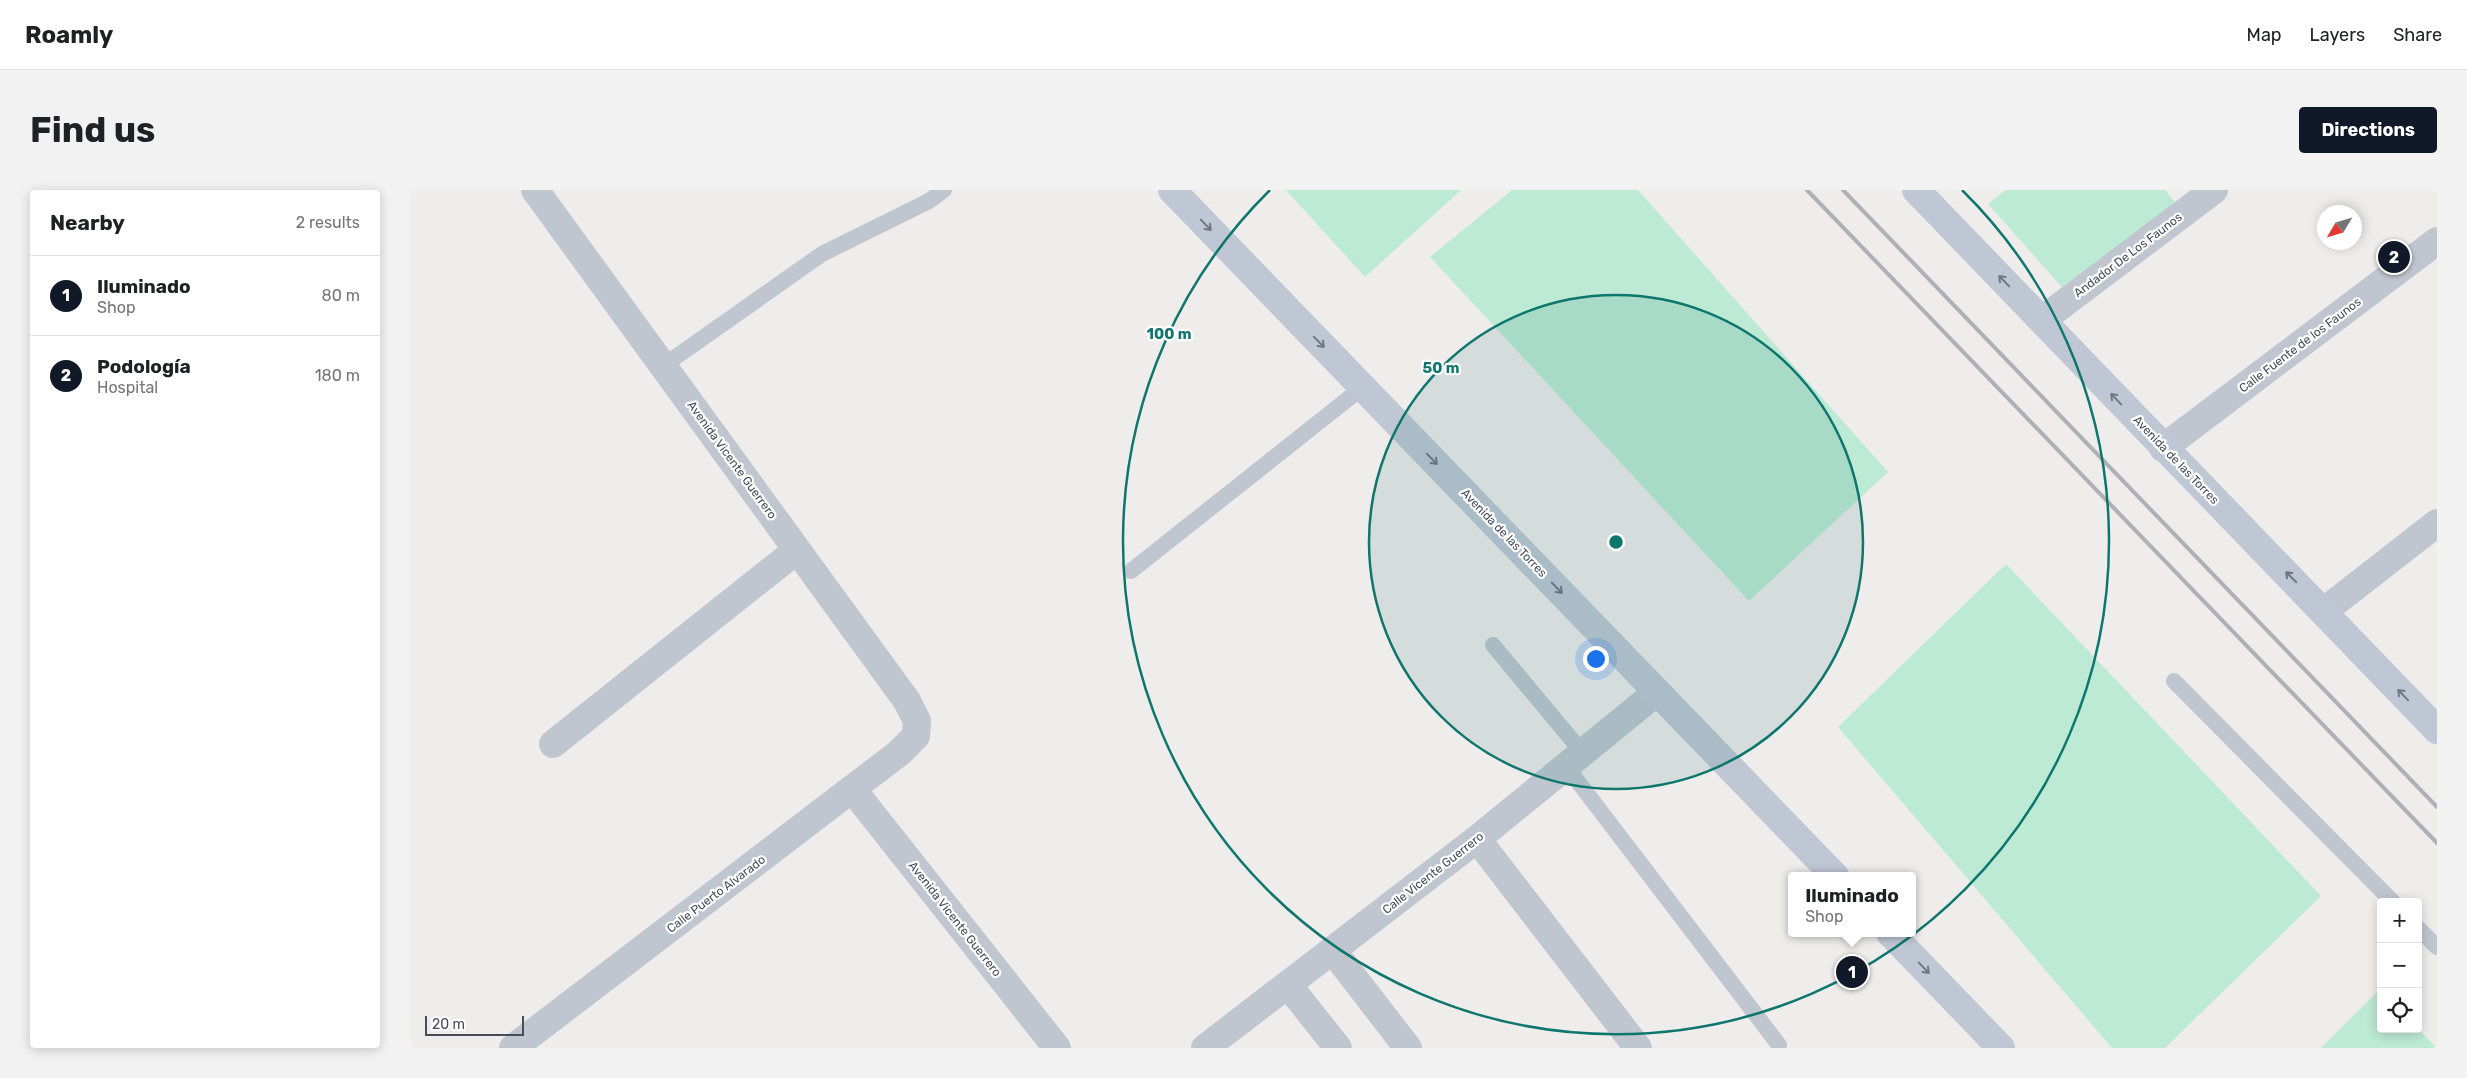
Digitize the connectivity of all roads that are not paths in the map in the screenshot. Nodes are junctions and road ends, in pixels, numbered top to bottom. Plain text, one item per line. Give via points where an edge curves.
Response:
1 (535, 190) edge
2 (944, 190) edge
3 (1172, 190) edge
4 (1916, 190) edge
5 (2214, 190) edge
6 (2437, 241) edge
7 (2042, 320) junction
8 (663, 366) junction
9 (1363, 387) junction
10 (2164, 448) junction
11 (2437, 523) edge
12 (797, 550) junction
13 (1132, 571) dead end
14 (2324, 611) junction
15 (1493, 645) dead end
16 (2174, 681) dead end
17 (1657, 692) junction
18 (2437, 730) edge
19 (916, 736) joint
20 (553, 744) dead end
21 (1574, 759) junction
22 (853, 790) junction
23 (1477, 839) junction
24 (1831, 872) edge
25 (2389, 898) edge
26 (2422, 932) edge
27 (1894, 937) edge
28 (2437, 947) edge
29 (1333, 951) junction
30 (1288, 985) junction
31 (1779, 1045) dead end
32 (513, 1048) edge
33 (1057, 1048) edge
34 (1205, 1048) edge
35 (1338, 1048) edge
36 (1408, 1048) edge
37 (1638, 1048) edge
38 (2001, 1048) edge

1 - 8 street, Avenida Vicente Guerrero
2 - 8 lane via 929,201 822,254
3 -> 9 main road, Avenida de las Torres
7 -> 4 main road, Avenida de las Torres
5 - 7 street, Andador De Los Faunos
6 - 10 street, Calle Fuente de los Faunos
10 -> 7 main road, Avenida de las Torres
8 - 12 street, Avenida Vicente Guerrero
9 - 13 lane
9 -> 17 main road, Avenida de las Torres
14 -> 10 main road, Avenida de las Torres
11 - 14 street
12 - 19 street, Avenida Vicente Guerrero via 907,701 917,721
12 - 20 street
18 -> 14 main road, Avenida de las Torres
15 - 21 lane
16 - 25 lane
17 - 21 street, Calle Vicente Guerrero
17 - 24 main road, Avenida de las Torres
19 - 22 street, Calle Puerto Alvarado
21 - 23 street, Calle Vicente Guerrero
21 - 31 lane
22 - 32 street, Calle Puerto Alvarado
22 - 33 street, Avenida Vicente Guerrero
23 - 29 street, Calle Vicente Guerrero
23 - 37 street
26 - 28 lane
27 -> 38 main road
29 - 30 street, Calle Vicente Guerrero
29 - 36 street
30 - 34 street, Calle Vicente Guerrero
30 - 35 street

